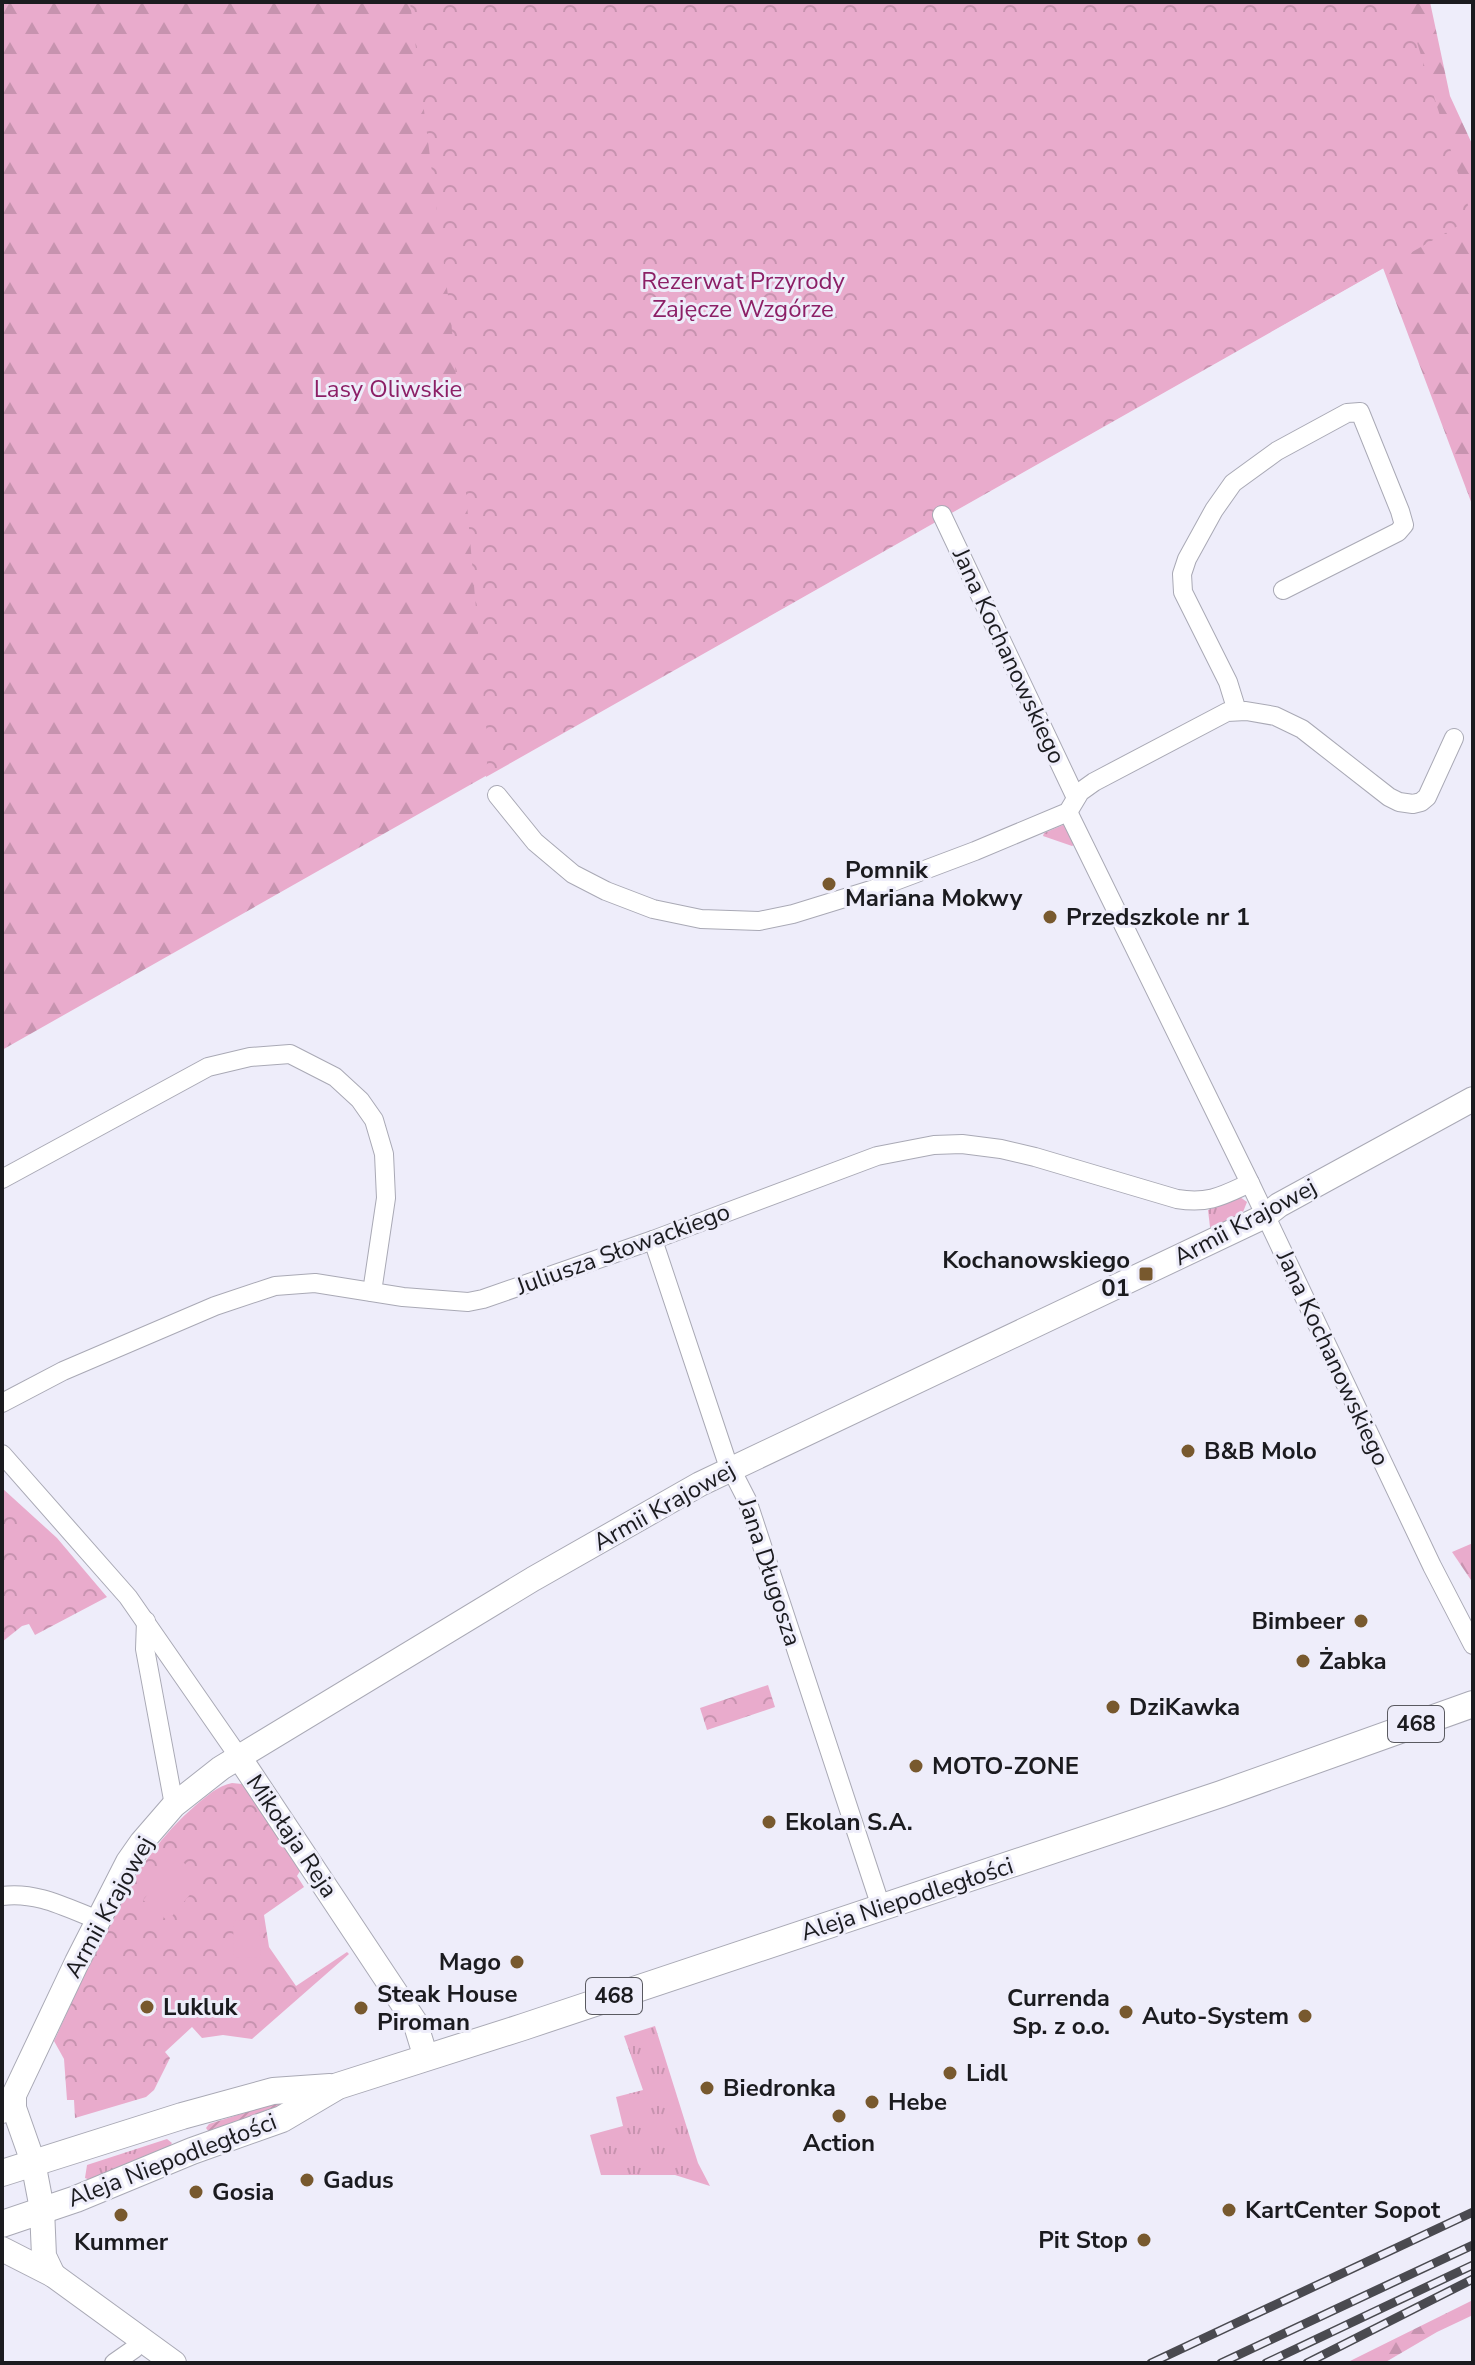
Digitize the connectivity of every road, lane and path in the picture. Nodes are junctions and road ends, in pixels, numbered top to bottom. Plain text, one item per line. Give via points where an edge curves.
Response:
1 (942, 515) dead end
2 (1283, 590) dead end
3 (1237, 711) junction
4 (1454, 738) dead end
5 (497, 795) dead end
6 (1072, 805) junction
7 (1473, 1099) edge
8 (2, 1179) edge
9 (1250, 1183) junction
10 (1265, 1216) junction
11 (653, 1240) junction
12 (372, 1292) junction
13 (2, 1403) edge
14 (2, 1454) edge
15 (731, 1468) junction
16 (146, 1621) junction
17 (1473, 1645) edge
18 (1473, 1704) edge
19 (239, 1757) junction
20 (174, 1805) junction
21 (2, 1896) edge
22 (881, 1907) junction
23 (98, 1920) junction
24 (426, 2058) junction
25 (338, 2086) junction
26 (8, 2103) edge
27 (33, 2162) junction
28 (2, 2173) edge
29 (42, 2209) junction
30 (2, 2224) edge
31 (2, 2249) edge
32 (53, 2275) junction
33 (140, 2340) junction
34 (114, 2363) edge
35 (174, 2363) edge

1 - 6 street, Jana Kochanowskiego
2 - 3 street via 1404,525 1360,412 1347,413 1288,445 1233,483 1187,559 1183,592
3 - 4 street via 1275,716 1302,729 1389,797 1407,804 1427,797
3 - 6 street via 1215,717 1094,782
5 - 6 street via 535,842 573,874 606,891 701,919 759,921 874,889 975,851
6 - 9 street, Jana Kochanowskiego
7 - 10 street, Armii Krajowej
8 - 12 street via 208,1067 290,1054 335,1077 374,1120 384,1154 386,1198
9 - 10 street, Jana Kochanowskiego
9 - 11 street, Juliusza Słowackiego via 1212,1200 1177,1199 1001,1149 934,1145 877,1156
10 - 15 street, Armii Krajowej
10 - 17 street, Jana Kochanowskiego
11 - 12 street, Juliusza Słowackiego via 468,1302
11 - 15 street, Jana Długosza
12 - 13 street, Juliusza Słowackiego via 315,1283 275,1286 76,1365
14 - 16 street, Mikołaja Reja
15 - 19 street, Armii Krajowej via 533,1579
15 - 22 street, Jana Długosza via 747,1500
16 - 19 street, Mikołaja Reja
16 - 20 street via 145,1649
18 - 22 main road, Aleja Niepodległości / 468
19 - 20 street, Armii Krajowej
19 - 24 street, Mikołaja Reja via 415,2022
20 - 23 street, Armii Krajowej via 128,1862
21 - 23 street via 36,1897
22 - 24 main road, Aleja Niepodległości / 468
23 - 26 street, Armii Krajowej
24 - 25 main road, Aleja Niepodległości / 468
25 - 27 main road, Aleja Niepodległości / 468 via 273,2091
25 - 29 main road, Aleja Niepodległości / 468 via 282,2119
26 - 27 street, Armii Krajowej
27 - 28 main road, Aleja Niepodległości / 468
27 - 29 street, Armii Krajowej
29 - 30 main road, Aleja Niepodległości / 468
29 - 32 street, Armii Krajowej via 44,2256
31 - 32 street
32 - 33 street
33 - 34 street
33 - 35 street

